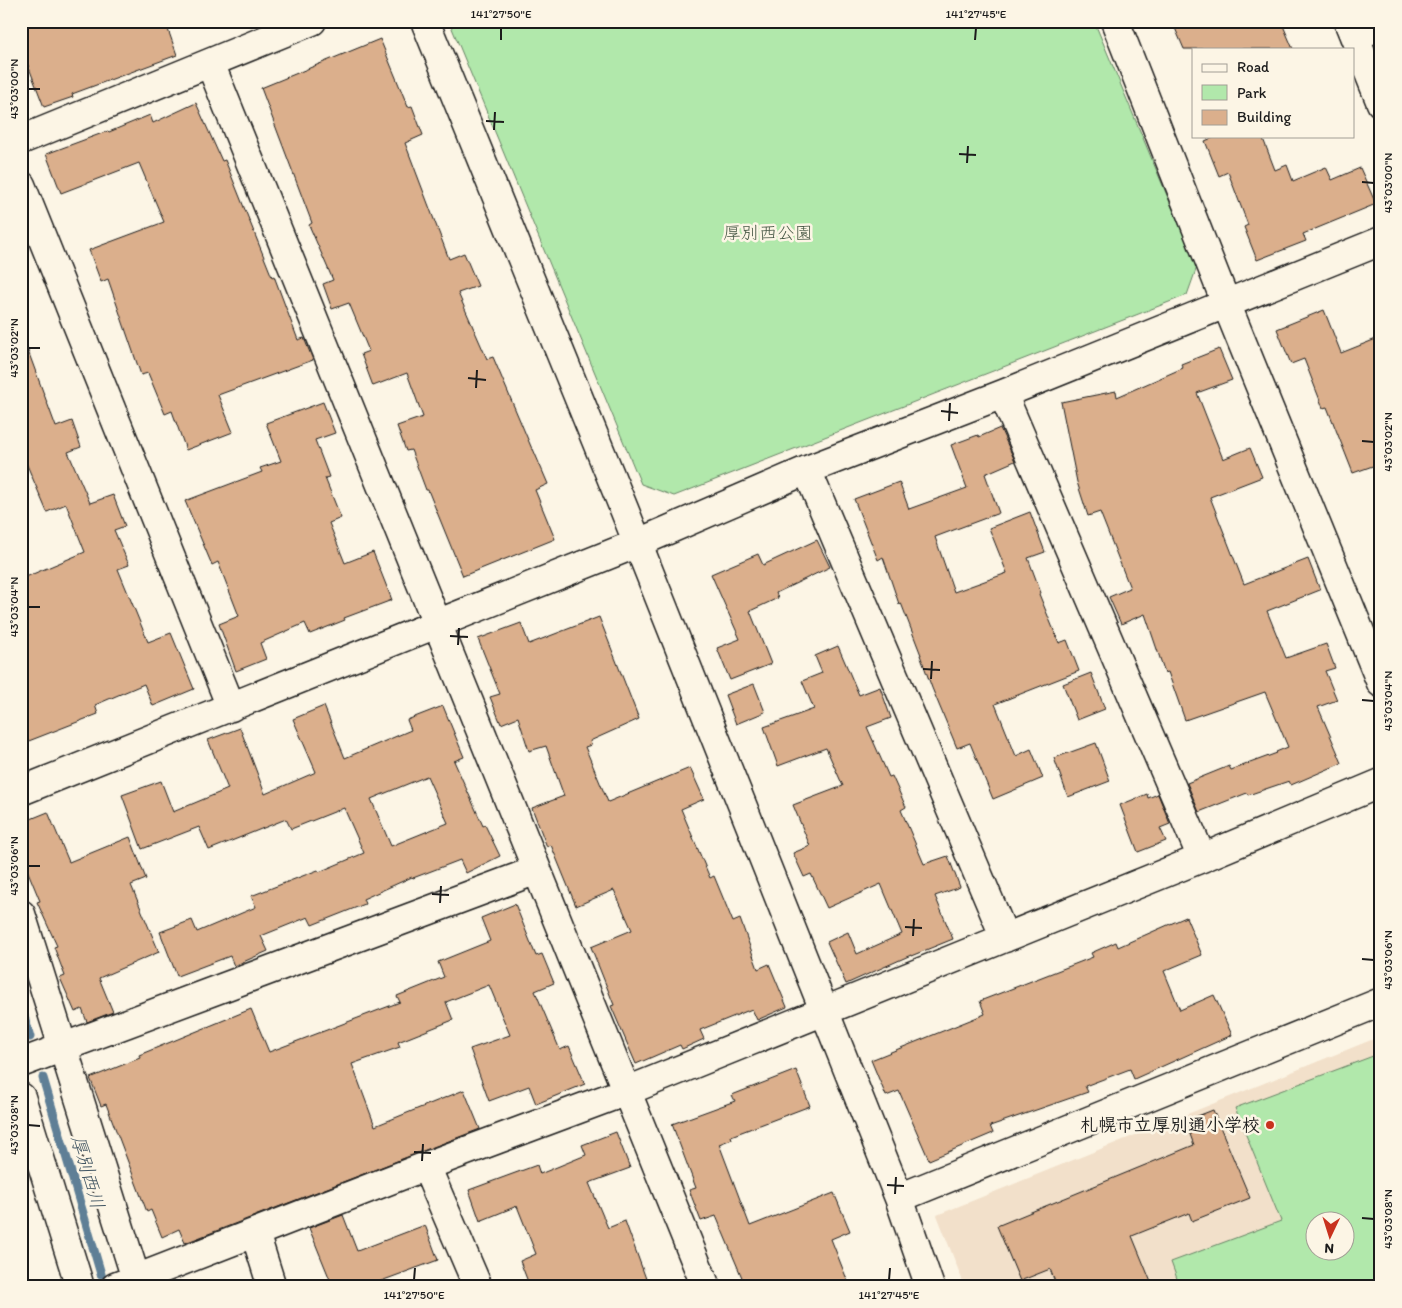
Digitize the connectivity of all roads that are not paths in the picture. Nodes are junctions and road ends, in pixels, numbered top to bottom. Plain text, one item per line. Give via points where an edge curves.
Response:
1 (312, 21) edge
2 (425, 21) edge
3 (1115, 21) edge
4 (1381, 26) edge
5 (1351, 29) edge
6 (210, 63) junction
7 (1381, 103) edge
8 (21, 140) edge
9 (21, 185) edge
10 (1381, 241) edge
11 (1226, 303) junction
12 (1003, 394) junction
13 (807, 470) junction
14 (638, 543) junction
15 (438, 624) junction
16 (1381, 683) edge
17 (231, 707) junction
18 (1381, 783) edge
19 (21, 791) edge
20 (1202, 858) junction
21 (538, 870) junction
22 (21, 914) edge
23 (1005, 938) junction
24 (1381, 1002) edge
25 (825, 1011) junction
26 (63, 1048) junction
27 (21, 1063) edge
28 (627, 1091) junction
29 (21, 1097) edge
30 (426, 1166) junction
31 (899, 1198) junction
32 (255, 1233) junction
33 (126, 1283) edge
34 (80, 1287) edge
35 (272, 1287) edge
36 (478, 1287) edge
37 (706, 1287) edge
38 (930, 1287) edge

1 - 6 street
2 - 14 street
3 - 11 street
4 - 5 street
5 - 7 street
6 - 8 street
6 - 15 street
9 - 17 street
10 - 11 street
11 - 12 street
11 - 16 street
12 - 13 street
12 - 20 street
13 - 14 street
13 - 23 street
14 - 15 street
14 - 25 street
15 - 17 street
15 - 21 street
17 - 19 street
18 - 20 street
20 - 23 street
21 - 26 street
21 - 28 street
22 - 26 street
23 - 25 street
24 - 31 street
25 - 28 street
25 - 31 street
26 - 27 street
26 - 33 street
28 - 30 street
28 - 37 street
29 - 34 street
30 - 32 street
30 - 36 street
31 - 38 street
32 - 33 street
32 - 35 street

